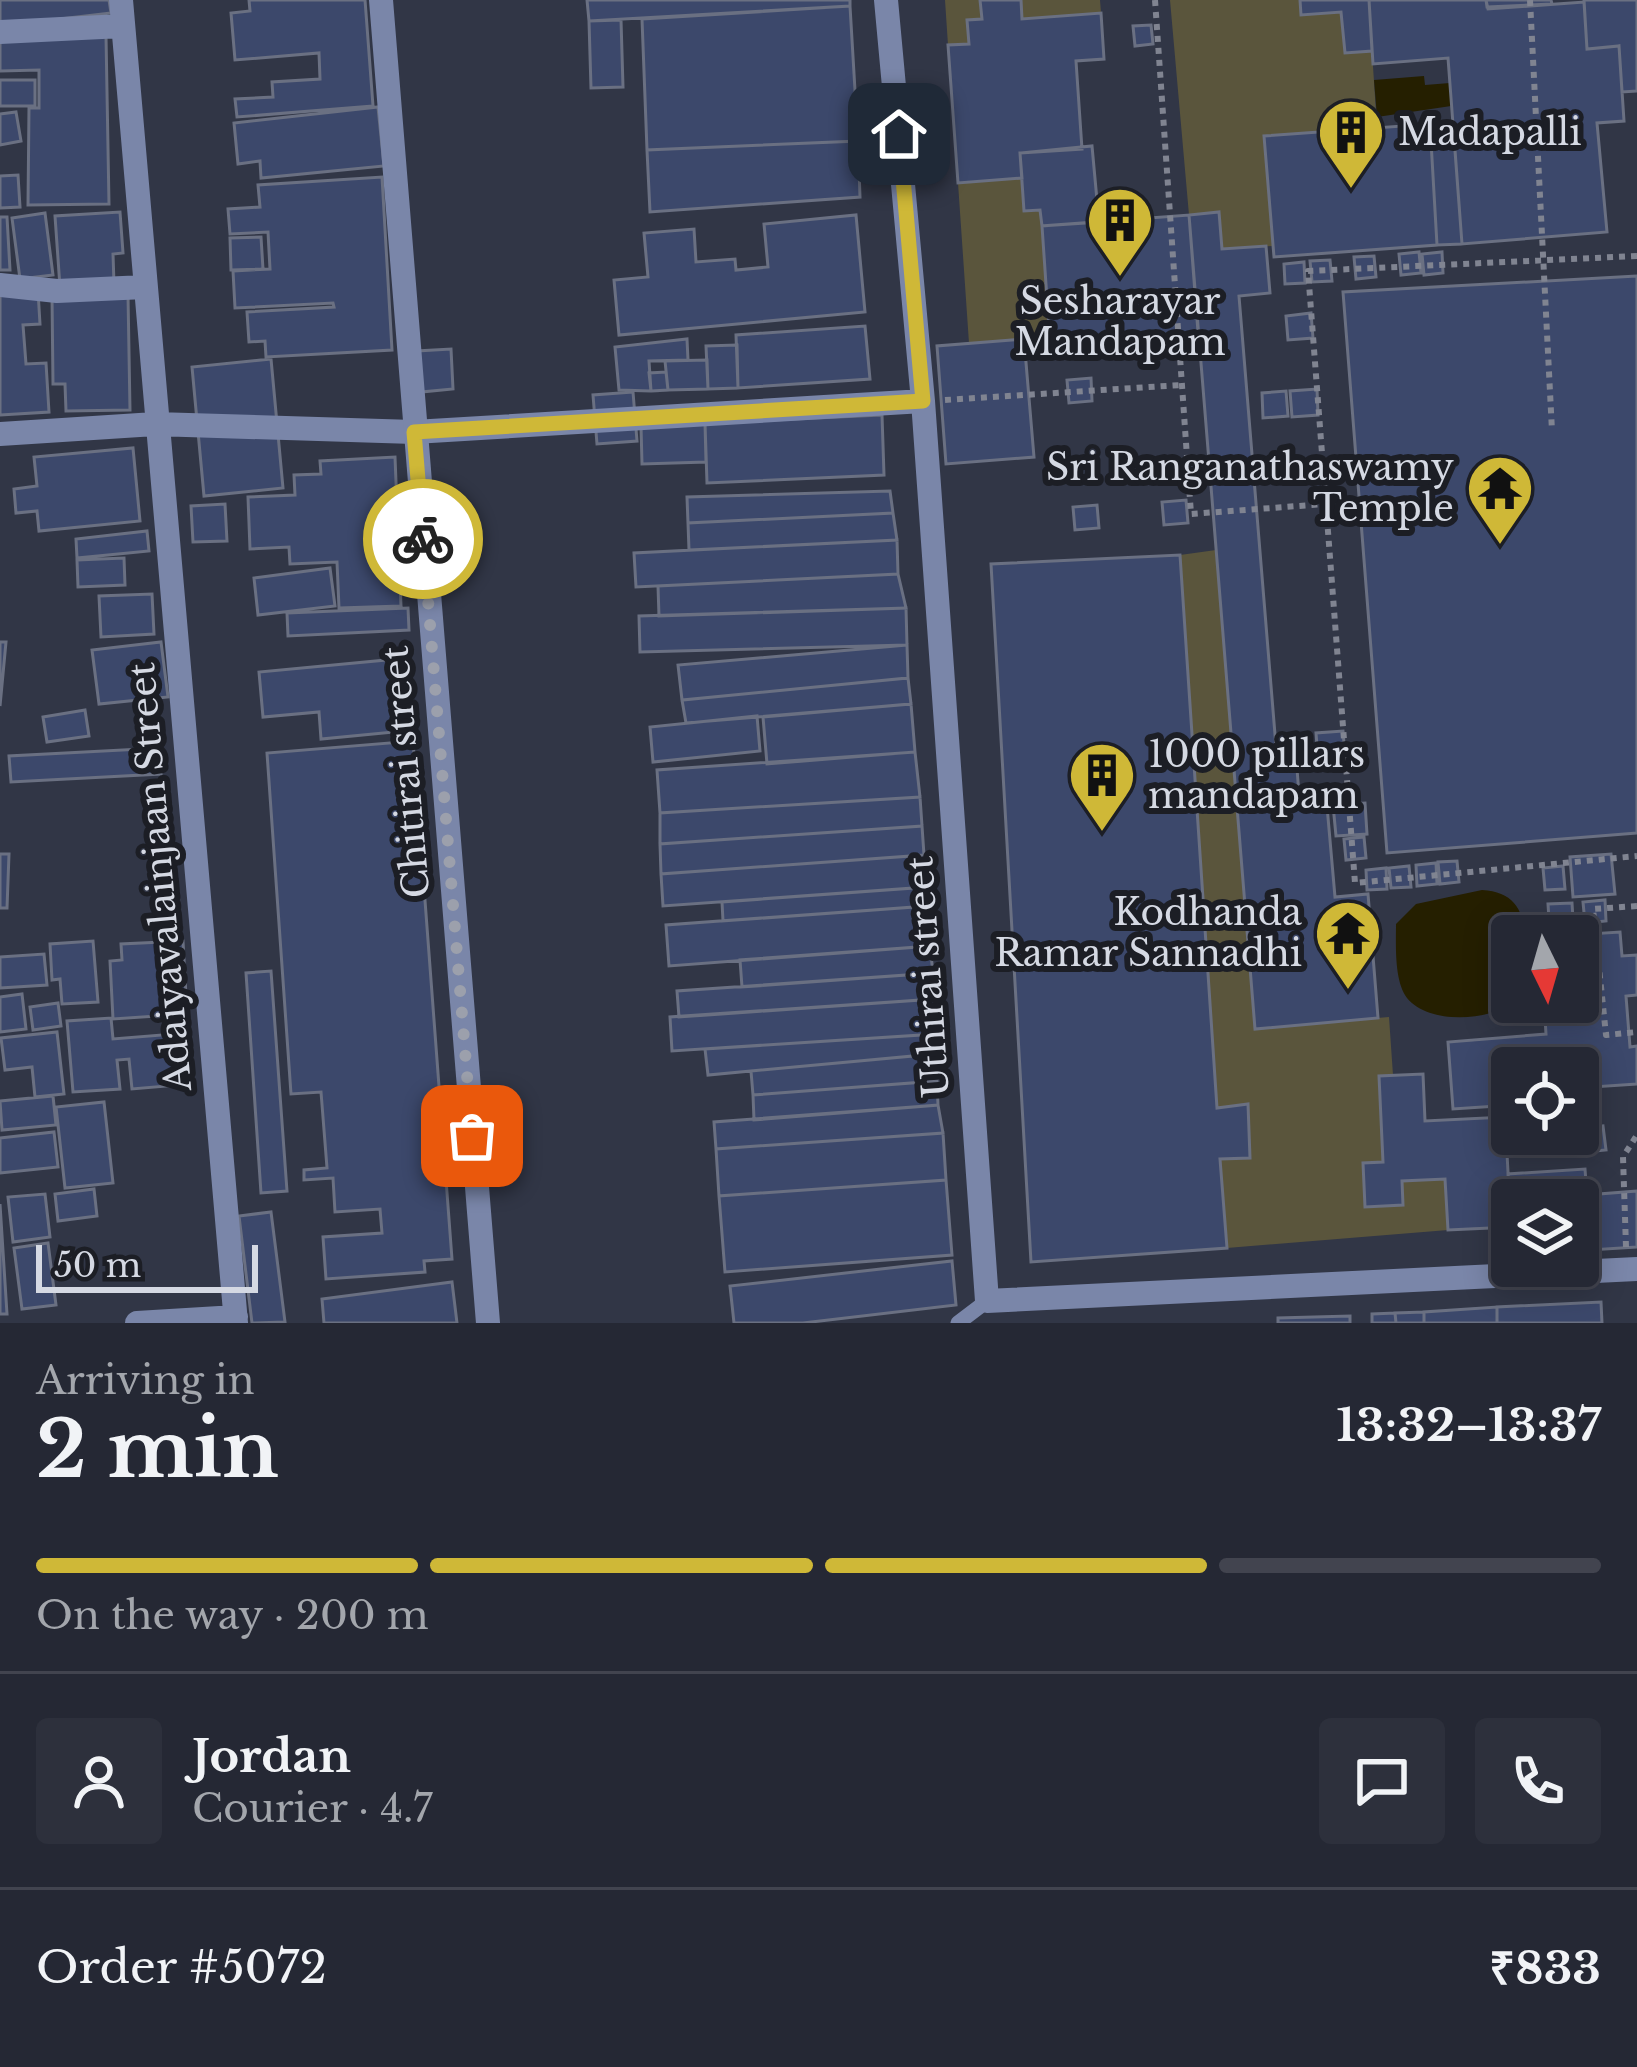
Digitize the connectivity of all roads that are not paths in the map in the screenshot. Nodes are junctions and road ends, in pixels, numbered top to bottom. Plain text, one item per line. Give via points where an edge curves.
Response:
1 (381, 0) edge
2 (886, 0) edge
3 (121, 13) edge
4 (0, 32) edge
5 (0, 285) edge
6 (146, 287) junction
7 (923, 401) junction
8 (155, 424) junction
9 (414, 432) junction
10 (0, 434) edge
11 (1632, 1269) edge
12 (987, 1301) junction
13 (236, 1320) edge
14 (137, 1323) edge
15 (488, 1323) edge
16 (958, 1323) edge

1 - 9 street, Chitirai street
2 - 7 street, Uthirai street
3 - 4 street
3 - 6 street, Adaiyavalainjaan Street
5 - 6 street
6 - 8 street, Adaiyavalainjaan Street
7 - 9 street
7 - 12 street, Uthirai street
8 - 9 street
8 - 10 street
8 - 13 street, Adaiyavalainjaan Street
9 - 15 street, Chitirai street
11 - 12 street
12 - 16 lane
13 - 14 street

